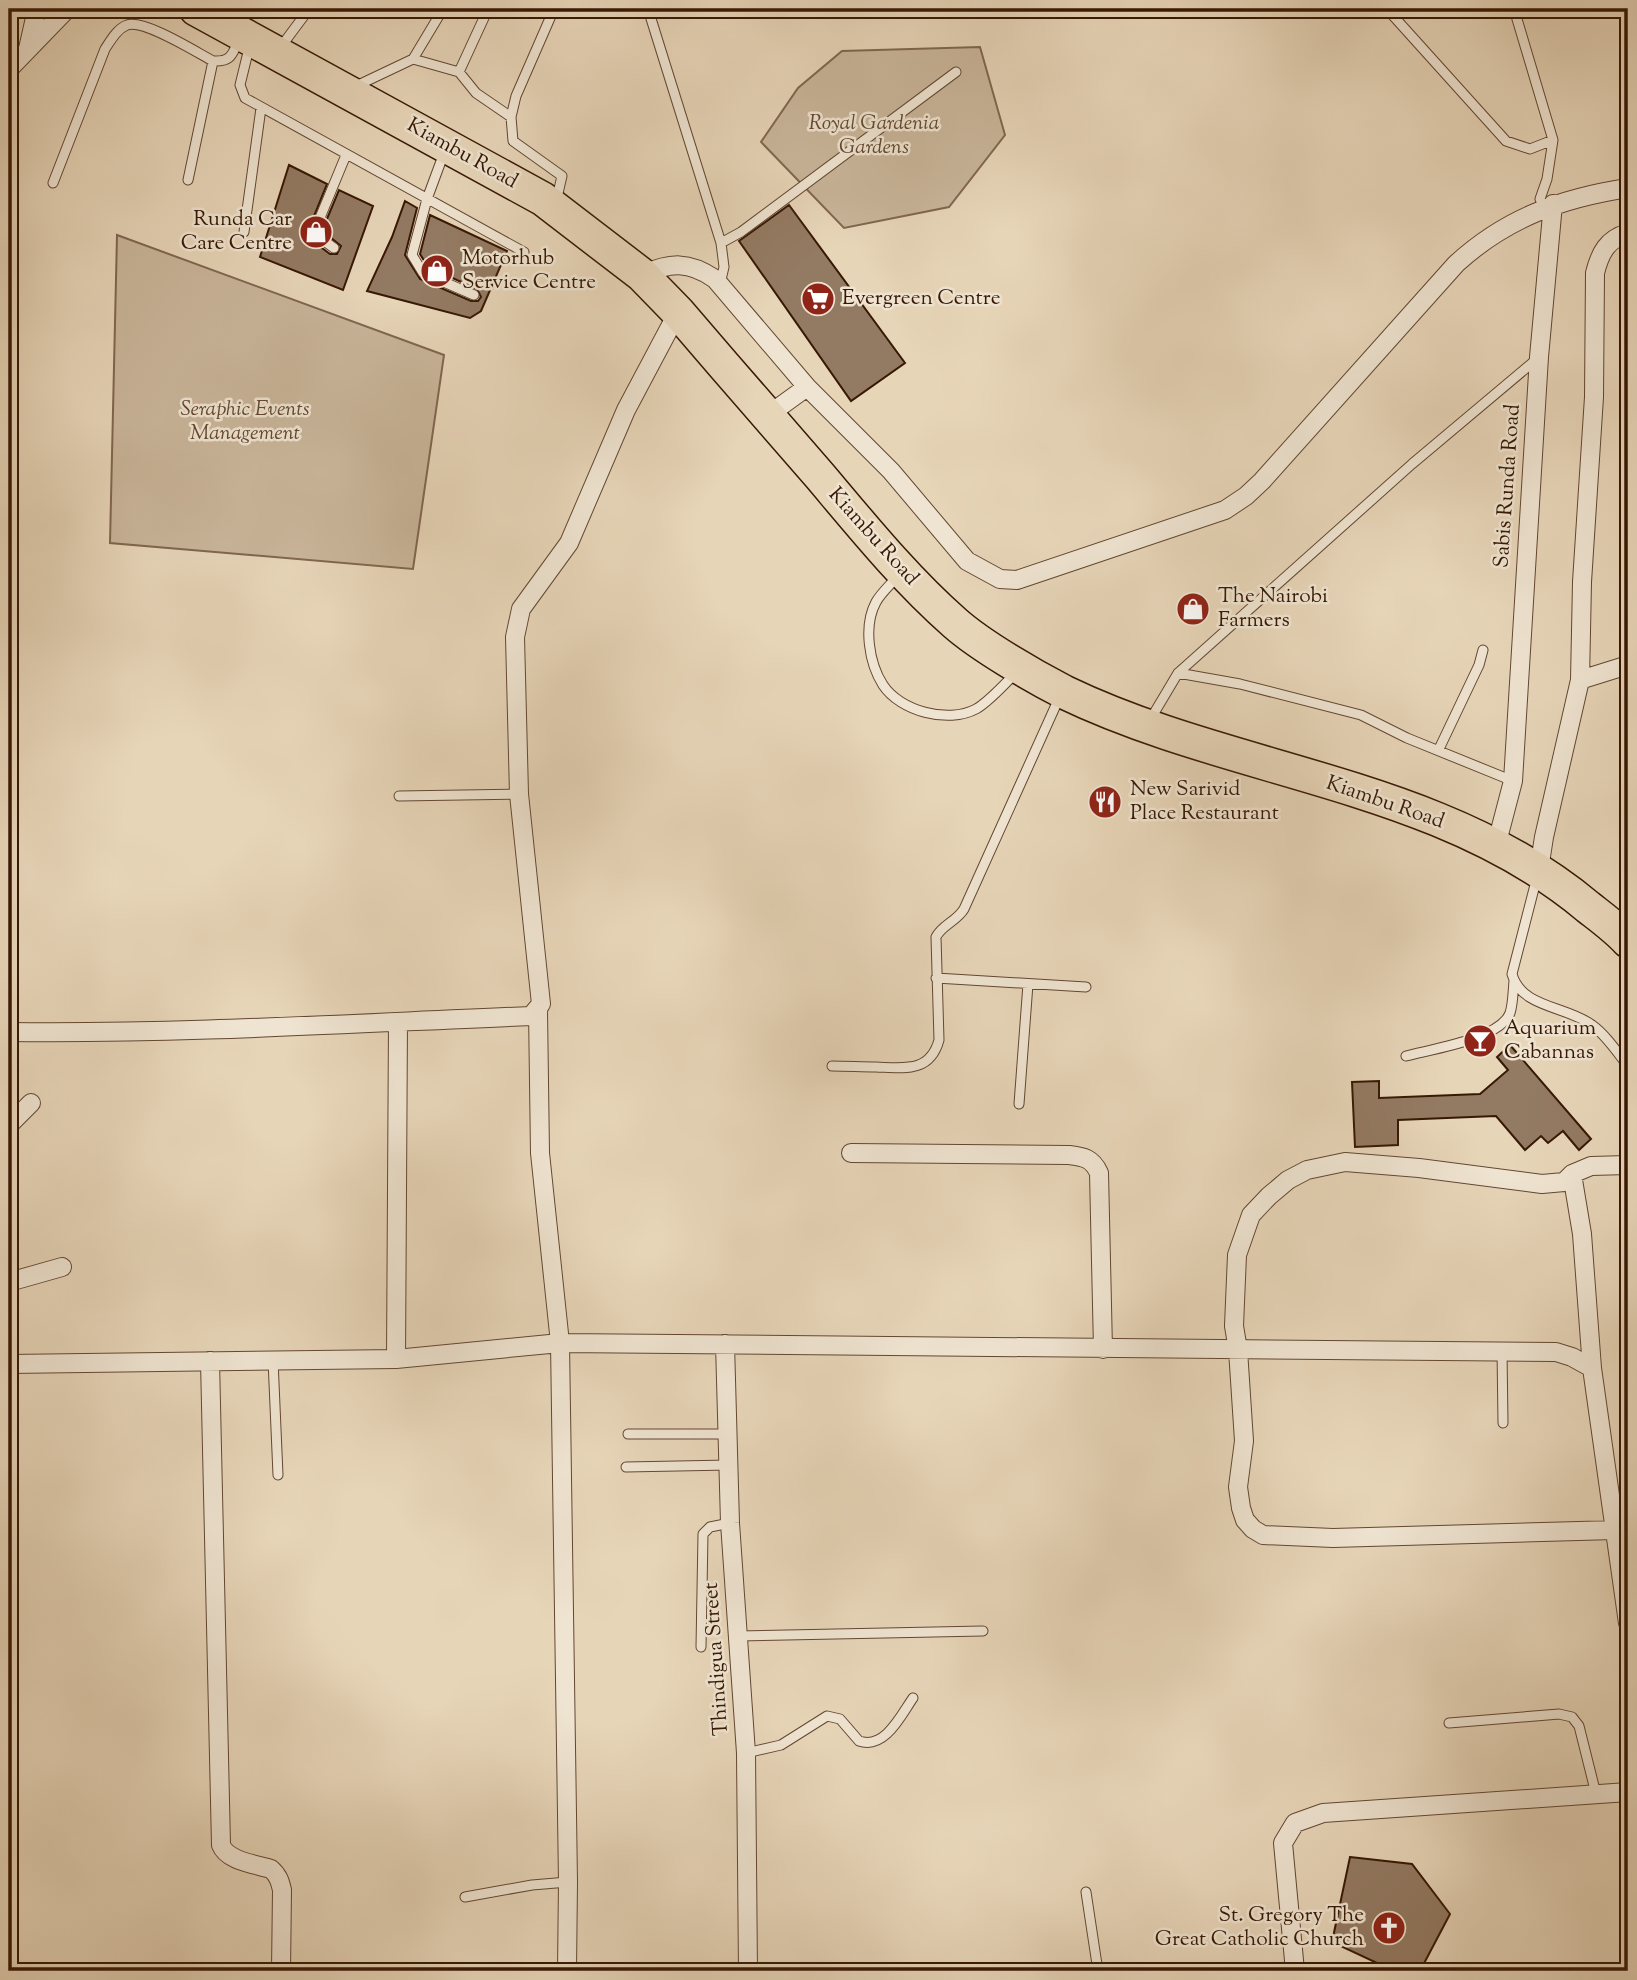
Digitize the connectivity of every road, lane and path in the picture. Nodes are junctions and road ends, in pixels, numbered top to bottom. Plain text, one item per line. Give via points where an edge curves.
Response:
1 (37, 9) edge
2 (67, 9) edge
3 (309, 9) edge
4 (443, 9) edge
5 (488, 9) edge
6 (554, 9) edge
7 (648, 9) edge
8 (1387, 9) edge
9 (1514, 9) edge
10 (199, 10) edge
11 (257, 42) junction
12 (28, 49) junction
13 (413, 60) junction
14 (213, 61) junction
15 (9, 69) edge
16 (458, 72) junction
17 (956, 72) dead end
18 (346, 90) junction
19 (261, 108) junction
20 (511, 117) junction
21 (1553, 140) junction
22 (447, 146) junction
23 (346, 155) junction
24 (188, 180) dead end
25 (53, 183) dead end
26 (1628, 188) edge
27 (427, 199) junction
28 (555, 206) junction
29 (1548, 206) junction
30 (244, 232) dead end
31 (1628, 233) edge
32 (722, 243) junction
33 (334, 248) dead end
34 (524, 252) dead end
35 (642, 275) junction
36 (720, 284) junction
37 (474, 295) dead end
38 (678, 312) junction
39 (1539, 357) junction
40 (807, 387) junction
41 (768, 416) junction
42 (901, 571) junction
43 (1483, 650) dead end
44 (1628, 666) edge
45 (1023, 667) junction
46 (1178, 673) junction
47 (1580, 680) junction
48 (1062, 691) junction
49 (1147, 725) junction
50 (1439, 750) junction
51 (1513, 781) junction
52 (519, 793) junction
53 (399, 796) dead end
54 (1496, 846) junction
55 (1539, 869) junction
56 (1628, 941) edge
57 (936, 978) junction
58 (1514, 981) junction
59 (1028, 984) junction
60 (1086, 987) dead end
61 (538, 1010) junction
62 (398, 1022) junction
63 (9, 1032) edge
64 (1406, 1056) dead end
65 (832, 1066) dead end
66 (1628, 1066) edge
67 (31, 1103) dead end
68 (1019, 1104) dead end
69 (9, 1125) edge
70 (851, 1153) dead end
71 (1628, 1165) edge
72 (1572, 1174) junction
73 (62, 1267) dead end
74 (9, 1282) edge
75 (560, 1343) junction
76 (725, 1344) junction
77 (1103, 1349) junction
78 (1238, 1350) junction
79 (1502, 1350) junction
80 (396, 1359) junction
81 (272, 1360) junction
82 (210, 1361) junction
83 (9, 1364) edge
84 (1592, 1368) junction
85 (1503, 1423) dead end
86 (628, 1434) dead end
87 (728, 1434) junction
88 (729, 1465) junction
89 (626, 1467) dead end
90 (278, 1475) dead end
91 (730, 1524) junction
92 (1615, 1530) junction
93 (1628, 1623) edge
94 (983, 1631) dead end
95 (738, 1636) junction
96 (701, 1647) dead end
97 (913, 1698) dead end
98 (1449, 1723) dead end
99 (746, 1753) junction
100 (1628, 1792) edge
101 (1596, 1794) junction
102 (568, 1882) junction
103 (1086, 1892) dead end
104 (465, 1897) dead end
105 (281, 1971) edge
106 (567, 1971) edge
107 (748, 1971) edge
108 (1098, 1971) edge
109 (1295, 1971) edge

1 - 12 street
2 - 12 street
3 - 11 lane
4 - 13 lane
5 - 16 lane
6 - 20 lane
7 - 32 lane
8 - 21 lane via 1506,141 1530,149
9 - 21 lane
10 - 11 highway, Kiambu Road
11 - 14 lane via 224,62
11 - 18 highway, Kiambu Road
11 - 19 lane via 240,85 245,98
12 - 15 street
13 - 16 lane
13 - 18 lane
14 - 24 lane
14 - 25 lane via 143,25 125,26 105,49
16 - 20 lane via 476,93
17 - 32 lane
18 - 22 highway, Kiambu Road
19 - 23 lane
19 - 30 lane
20 - 28 lane via 513,141 562,176
21 - 29 lane via 1540,199
22 - 27 lane
22 - 28 highway, Kiambu Road
23 - 27 lane
23 - 33 lane via 317,225 319,237
26 - 29 street
27 - 34 lane
27 - 37 lane via 412,255 424,273
28 - 35 highway, Kiambu Road
29 - 39 street, Sabis Runda Road
29 - 40 street via 1495,232 1456,264 1246,496 1226,510 1017,580 1000,579 967,561 891,471
31 - 47 street via 1606,245 1595,273 1594,397
32 - 36 lane
35 - 36 street via 660,267 686,265 699,268
35 - 38 highway, Kiambu Road
36 - 40 street
38 - 41 highway, Kiambu Road
38 - 52 street via 626,410 569,543 521,609 516,623
39 - 46 lane
39 - 51 street, Sabis Runda Road
40 - 41 street
41 - 42 highway, Kiambu Road
42 - 45 highway, Kiambu Road via 958,625
42 - 45 lane via 875,603 869,630 871,657 884,686 907,705 951,717 976,709
43 - 50 lane
44 - 47 street
45 - 48 highway, Kiambu Road
46 - 49 lane
46 - 50 lane via 1362,715
47 - 55 street
48 - 49 highway, Kiambu Road
48 - 57 lane via 964,909 939,930
49 - 54 highway, Kiambu Road via 1392,802
50 - 51 lane
51 - 54 street, Sabis Runda Road
52 - 53 lane
52 - 61 street via 541,1003
54 - 55 highway, Kiambu Road
55 - 56 highway, Kiambu Road
55 - 58 lane
57 - 59 lane
57 - 65 lane via 939,1040 930,1058 910,1069
58 - 64 lane via 1510,1014 1501,1026
58 - 66 lane via 1530,999 1566,1010 1593,1025
59 - 60 lane
59 - 68 lane
61 - 62 street via 531,1016
61 - 75 street via 540,1153
62 - 63 street
62 - 80 street
67 - 69 street
70 - 77 street via 1069,1156 1093,1162 1099,1173
71 - 72 street via 1591,1166
72 - 78 street via 1564,1182 1542,1184 1345,1162 1307,1170 1288,1180 1251,1215 1237,1255 1234,1326
72 - 84 street via 1582,1234
73 - 74 street
75 - 76 street
75 - 80 street
75 - 102 street
76 - 77 street
76 - 87 street, Thindigua Street
77 - 78 street
78 - 79 street
78 - 92 street via 1244,1441 1238,1487 1245,1520 1263,1535 1333,1538
79 - 84 street via 1556,1352
79 - 85 lane
80 - 81 street
81 - 82 street
81 - 90 lane
82 - 83 street
82 - 105 street via 221,1845 223,1852 271,1869 280,1880
84 - 92 street
86 - 87 lane
87 - 88 street, Thindigua Street
88 - 89 lane
88 - 91 street, Thindigua Street
91 - 95 street, Thindigua Street
91 - 96 lane via 710,1527 704,1534
92 - 93 street
94 - 95 lane
95 - 99 street, Thindigua Street
97 - 99 lane via 887,1735 872,1742 859,1741 840,1719 827,1716 781,1745
98 - 101 lane via 1559,1714 1572,1717 1579,1726
99 - 107 street, Thindigua Street
100 - 101 street
101 - 109 street via 1323,1813 1295,1823 1283,1843
102 - 104 lane
102 - 106 street
103 - 108 lane

